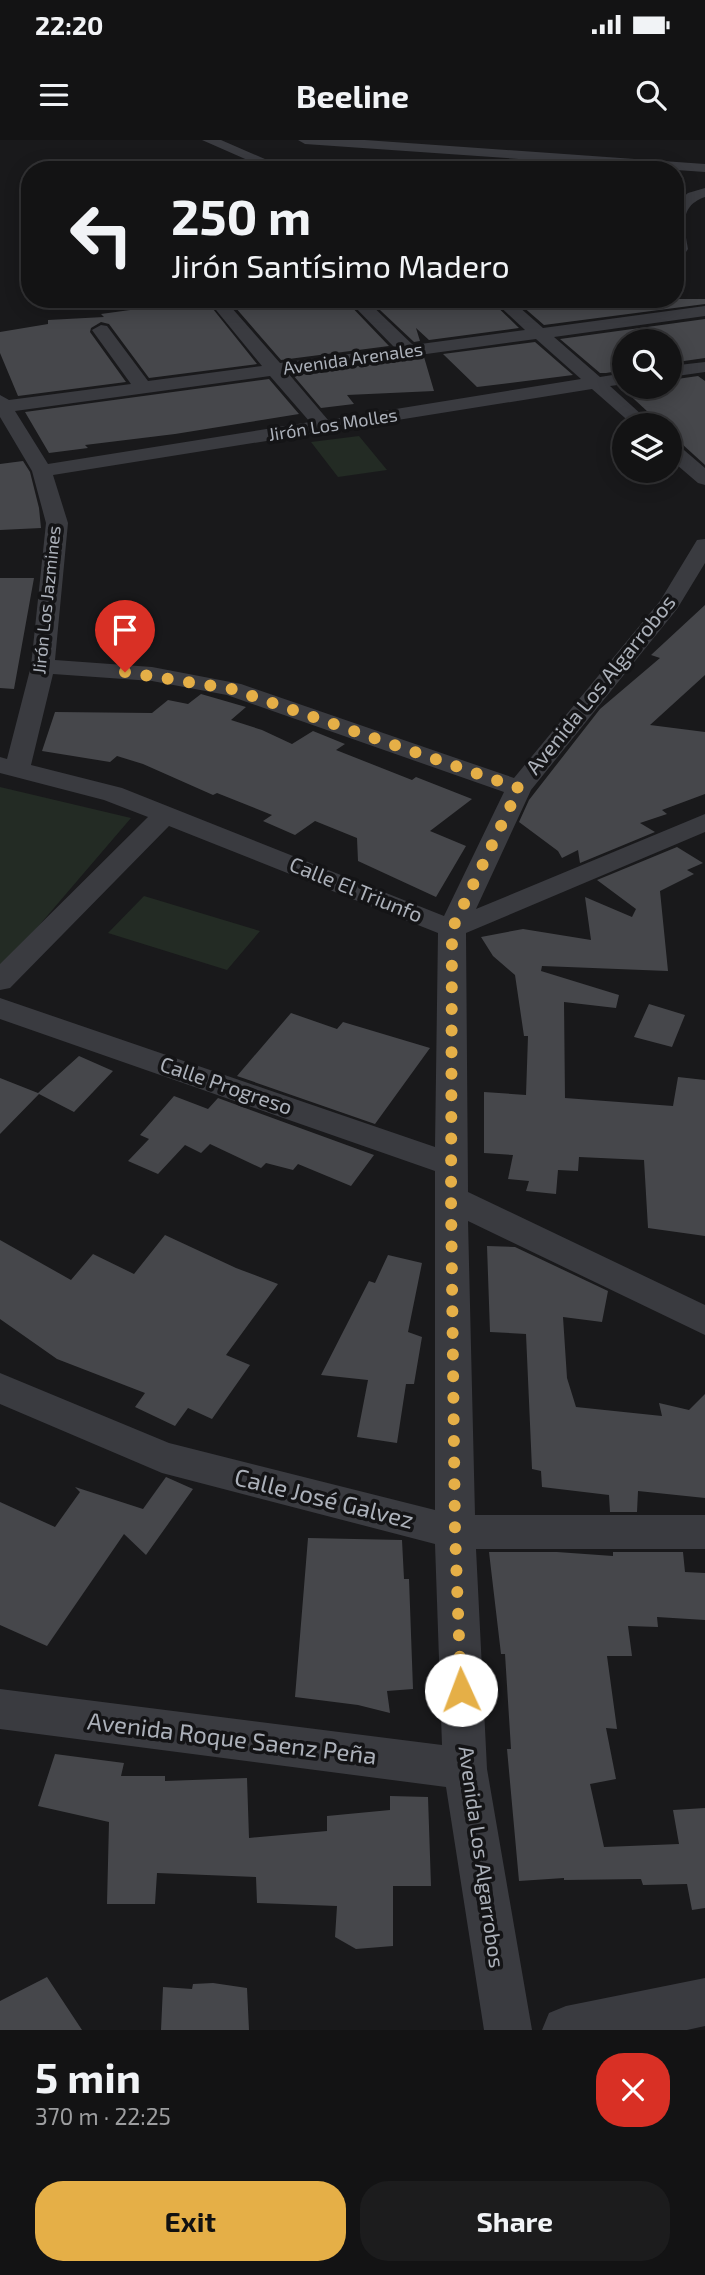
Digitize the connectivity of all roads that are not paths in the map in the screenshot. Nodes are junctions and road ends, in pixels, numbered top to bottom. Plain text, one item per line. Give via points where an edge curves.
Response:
1 (209, 140) edge
2 (305, 140) edge
3 (516, 140) edge
4 (486, 153) junction
5 (261, 161) edge
6 (469, 161) edge
7 (611, 161) edge
8 (684, 166) edge
9 (705, 167) edge
10 (705, 192) edge
11 (684, 201) edge
12 (223, 308) edge
13 (364, 308) edge
14 (510, 308) edge
15 (650, 308) edge
16 (705, 312) edge
17 (661, 317) junction
18 (101, 330) dead end
19 (540, 334) junction
20 (408, 352) junction
21 (705, 367) edge
22 (275, 370) junction
23 (682, 370) edge
24 (612, 381) edge
25 (596, 383) junction
26 (143, 387) junction
27 (1, 405) edge
28 (630, 413) edge
29 (324, 427) junction
30 (682, 459) edge
31 (42, 471) junction
32 (705, 479) edge
33 (705, 545) edge
34 (43, 666) junction
35 (8, 767) edge
36 (519, 788) junction
37 (166, 814) junction
38 (705, 822) edge
39 (452, 929) junction
40 (0, 981) edge
41 (0, 1008) edge
42 (451, 1182) junction
43 (705, 1321) edge
44 (0, 1388) edge
45 (455, 1532) junction
46 (705, 1532) edge
47 (0, 1709) edge
48 (465, 1769) junction
49 (705, 2002) edge
50 (508, 2030) edge
51 (566, 2030) edge

1 - 5 street
2 - 4 street
3 - 4 street
4 - 6 street
4 - 7 street
8 - 9 street
10 - 11 street
12 - 22 street
13 - 20 street
14 - 19 street
15 - 17 street
16 - 17 street, Avenida Arenales
17 - 19 street, Avenida Arenales
18 - 26 street
19 - 20 street, Avenida Arenales
19 - 25 street
20 - 22 street, Avenida Arenales
21 - 23 street
22 - 26 street, Avenida Arenales
22 - 29 street
24 - 25 street, Jirón Los Molles
25 - 28 street
25 - 29 street, Jirón Los Molles
26 - 27 street, Avenida Arenales
27 - 31 street, Jirón Los Jazmines
29 - 31 street, Jirón Los Molles
30 - 32 street
31 - 34 street, Jirón Los Jazmines via 57,523
33 - 36 street, Avenida Los Algarrobos via 669,604
34 - 35 street, Jirón Los Jazmines
34 - 36 street via 152,674 232,689
35 - 37 street, Calle El Triunfo via 113,794
36 - 39 street, Avenida Los Algarrobos
37 - 39 street, Calle El Triunfo
37 - 40 street
38 - 39 street
39 - 42 street, Avenida Los Algarrobos
41 - 42 street, Calle Progreso
42 - 43 street, Calle Progreso
42 - 45 street, Avenida Los Algarrobos
44 - 45 street, Calle José Galvez via 162,1457
45 - 46 street, Calle José Galvez
45 - 48 street, Avenida Los Algarrobos
47 - 48 street, Avenida Roque Saenz Peña
48 - 50 street, Avenida Los Algarrobos
49 - 51 street

